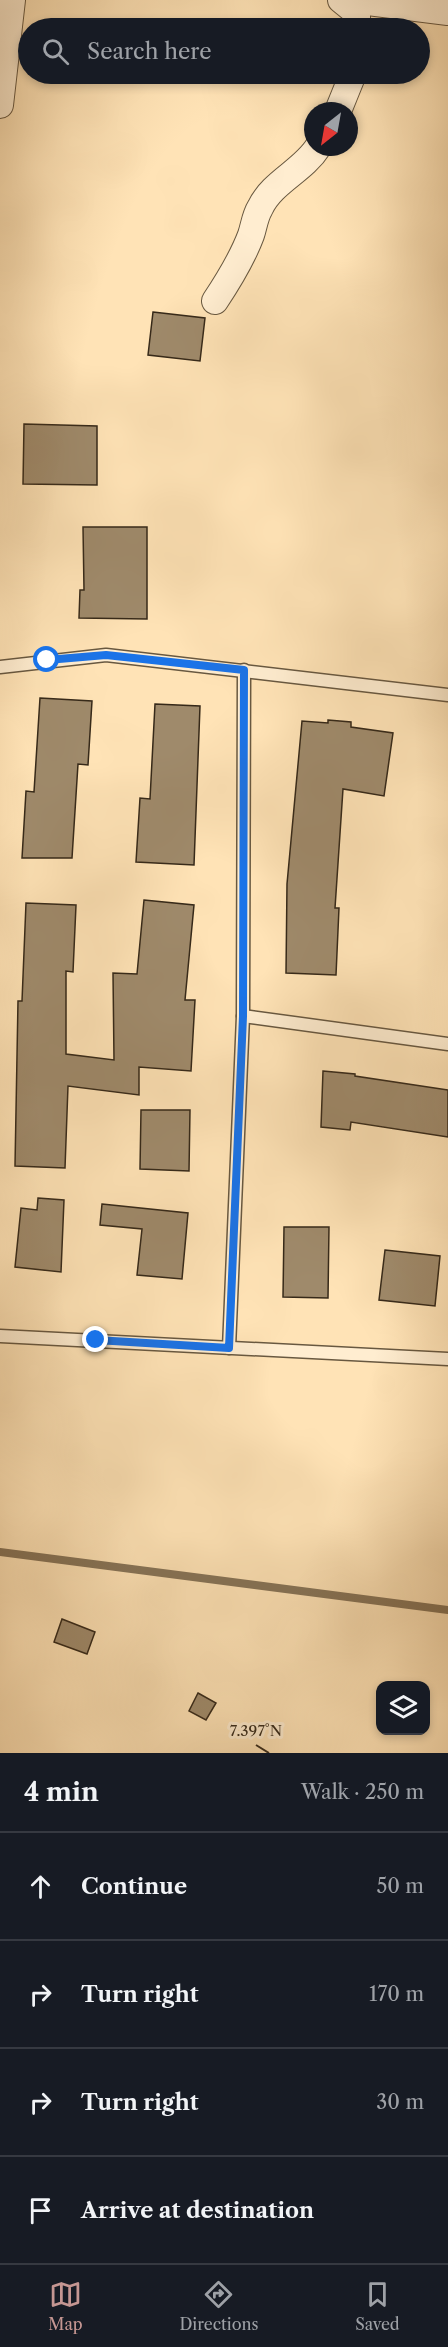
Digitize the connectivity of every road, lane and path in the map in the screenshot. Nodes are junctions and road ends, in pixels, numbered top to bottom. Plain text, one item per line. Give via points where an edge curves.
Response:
1 (12, 0) edge
2 (341, 0) edge
3 (352, 0) edge
4 (448, 12) edge
5 (357, 18) edge
6 (349, 84) edge
7 (342, 102) edge
8 (0, 105) edge
9 (312, 156) edge
10 (215, 301) dead end
11 (0, 667) edge
12 (244, 670) junction
13 (448, 695) edge
14 (243, 1016) junction
15 (448, 1044) edge
16 (0, 1336) edge
17 (229, 1348) junction
18 (448, 1359) edge

1 - 8 street
2 - 5 street
3 - 4 street
6 - 7 street
9 - 10 street via 282,180 260,207 235,270
11 - 12 lane via 106,655
12 - 13 lane
12 - 14 lane
14 - 15 lane
14 - 17 lane
16 - 17 lane
17 - 18 lane

